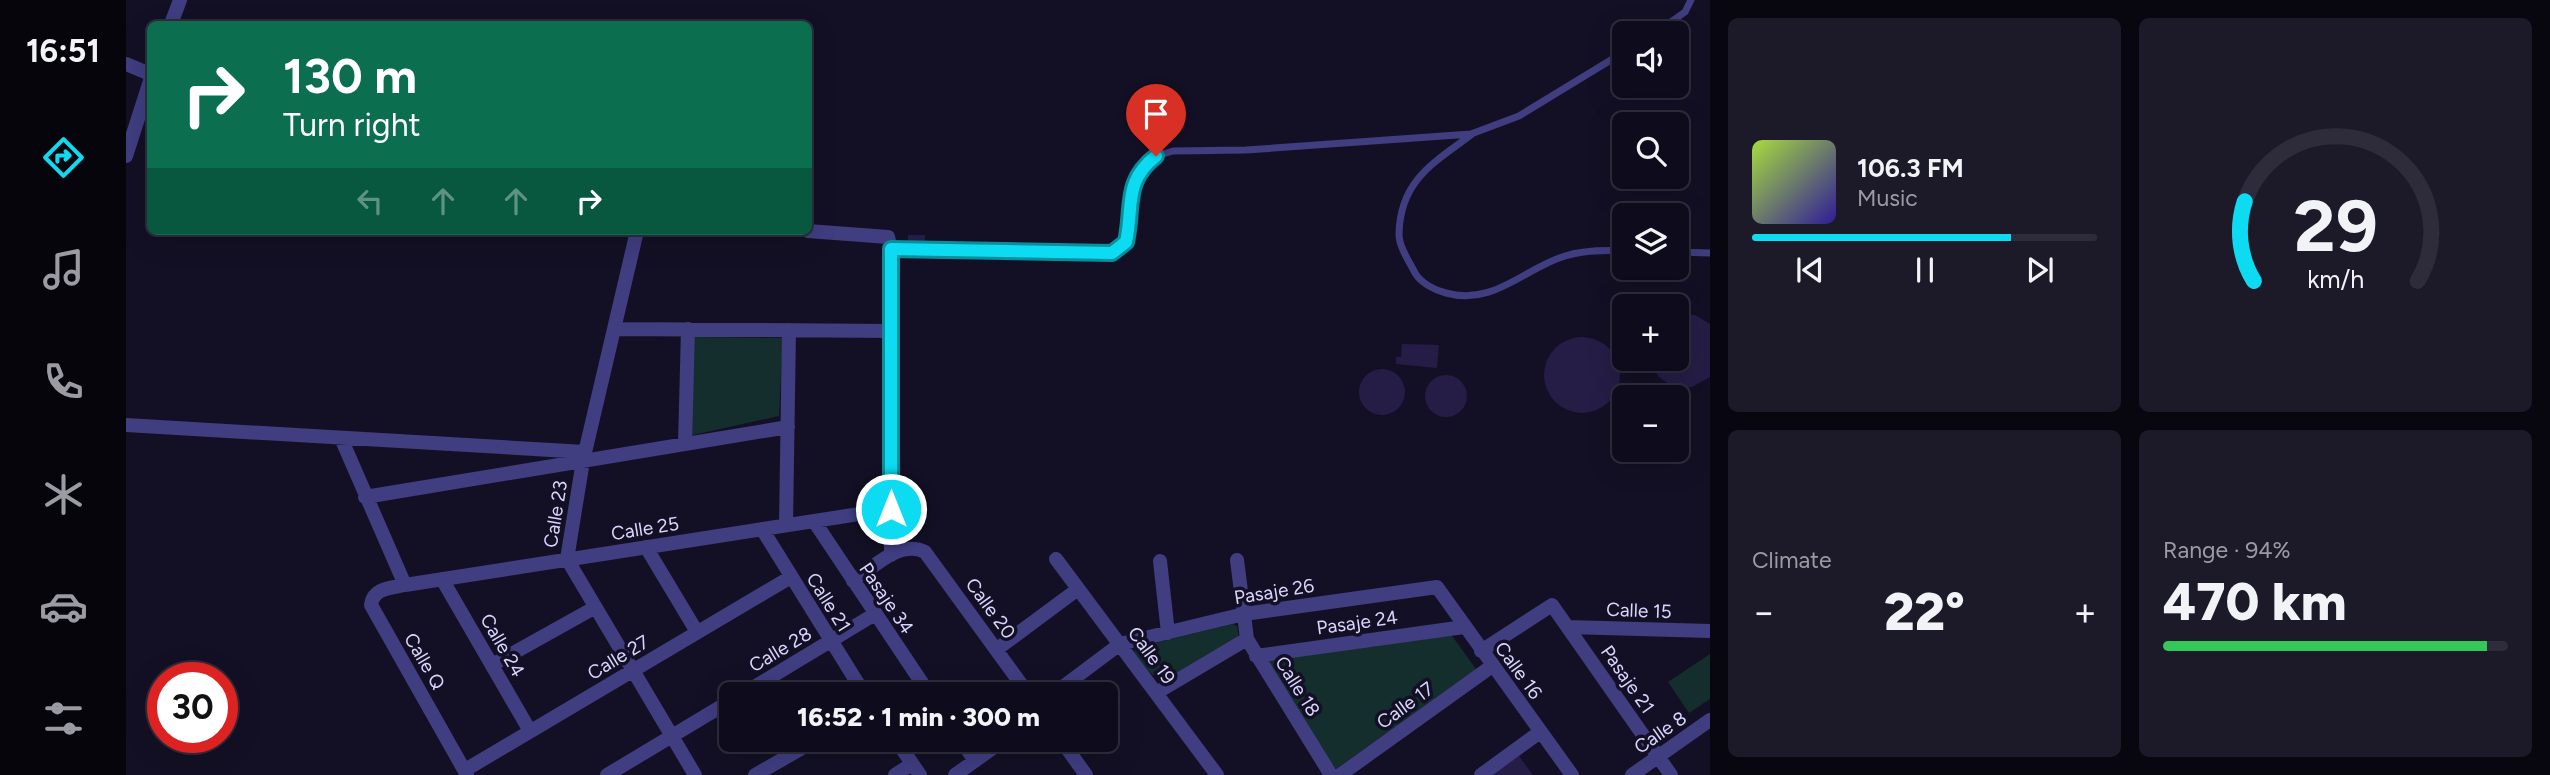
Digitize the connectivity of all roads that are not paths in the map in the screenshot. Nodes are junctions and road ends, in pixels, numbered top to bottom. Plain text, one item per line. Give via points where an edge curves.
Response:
1 (180, 0) edge
2 (1691, 0) edge
3 (172, 21) edge
4 (1672, 21) edge
5 (1612, 59) edge
6 (126, 64) edge
7 (147, 73) edge
8 (147, 90) edge
9 (1471, 134) junction
10 (126, 156) edge
11 (812, 231) edge
12 (636, 235) edge
13 (891, 249) junction
14 (1612, 251) edge
15 (1689, 252) edge
16 (1710, 253) edge
17 (615, 329) junction
18 (688, 329) junction
19 (789, 330) junction
20 (891, 331) junction
21 (126, 425) edge
22 (788, 427) junction
23 (341, 438) junction
24 (685, 444) junction
25 (584, 457) junction
26 (365, 497) junction
27 (891, 509) junction
28 (814, 521) junction
29 (786, 525) junction
30 (762, 529) junction
31 (646, 547) junction
32 (891, 555) junction
33 (567, 559) junction
34 (1056, 559) dead end
35 (1237, 560) dead end
36 (1160, 561) dead end
37 (791, 577) junction
38 (442, 579) junction
39 (853, 581) junction
40 (405, 584) junction
41 (1437, 587) joint
42 (1078, 589) junction
43 (594, 608) junction
44 (875, 614) junction
45 (1244, 614) junction
46 (1464, 627) junction
47 (1568, 627) junction
48 (1710, 631) edge
49 (696, 632) junction
50 (1168, 633) junction
51 (1247, 639) junction
52 (831, 641) junction
53 (1120, 644) junction
54 (998, 649) junction
55 (1481, 651) junction
56 (1255, 656) junction
57 (492, 665) junction
58 (1492, 666) junction
59 (632, 670) junction
60 (763, 682) edge
61 (857, 682) edge
62 (921, 682) edge
63 (1020, 682) edge
64 (1069, 682) edge
65 (1156, 693) junction
66 (719, 709) edge
67 (1710, 720) edge
68 (530, 731) junction
69 (1540, 732) junction
70 (672, 736) junction
71 (795, 752) edge
72 (904, 752) edge
73 (969, 752) edge
74 (987, 752) edge
75 (1070, 752) edge
76 (1658, 756) junction
77 (975, 761) junction
78 (916, 770) edge
79 (466, 772) edge
80 (607, 775) edge
81 (695, 775) edge
82 (755, 775) edge
83 (895, 775) edge
84 (956, 775) edge
85 (1086, 775) edge
86 (1217, 775) edge
87 (1331, 775) edge
88 (1340, 775) edge
89 (1481, 775) edge
90 (1572, 775) edge
91 (1632, 775) edge
92 (1671, 775) edge

1 - 3 street
2 - 4 lane via 1685,12
5 - 9 lane via 1519,116
6 - 7 street
8 - 10 street
9 - 13 lane via 1172,151 1156,156 1137,173 1126,242 1112,253
9 - 14 lane via 1412,183 1401,207 1399,237 1419,278 1437,291 1459,297 1484,295 1564,256
11 - 13 street via 888,237
12 - 17 street, Calle 23
13 - 20 street
15 - 16 lane
17 - 18 street
17 - 25 street, Calle 23
18 - 19 street
18 - 24 street
19 - 20 street
19 - 22 street
20 - 27 street
21 - 23 street
22 - 24 street
22 - 29 street
23 - 25 street
23 - 26 street
24 - 25 street
25 - 26 street
25 - 33 street, Calle 23
26 - 40 street
27 - 28 street, Calle 25
27 - 32 street
28 - 29 street, Calle 25
28 - 39 street, Pasaje 34
29 - 30 street, Calle 25
30 - 31 street, Calle 25
30 - 37 street, Calle 21
31 - 33 street, Calle 25
31 - 49 street
32 - 39 street
32 - 54 street, Calle 20 via 905,547 925,552
33 - 38 street, Calle 25
33 - 43 street, Calle 23
34 - 42 street, Calle 19
35 - 45 street, Calle 18
36 - 50 street
37 - 49 street, Calle 27
37 - 52 street, Calle 21
38 - 40 street, Calle 25
38 - 57 street, Calle 24
39 - 44 street, Pasaje 34
40 - 79 street, Calle Q via 376,592 371,605
41 - 45 street, Pasaje 26
41 - 46 street, Calle 16
42 - 53 street, Calle 19
42 - 54 street
43 - 57 street
43 - 59 street, Calle 23
44 - 52 street, Calle 28
44 - 62 street, Pasaje 34
45 - 50 street, Pasaje 26
45 - 51 street, Calle 18
46 - 55 street, Calle 16
46 - 56 street, Pasaje 24
47 - 48 street, Calle 15
47 - 55 street, Pasaje 21 via 1552,605
47 - 76 street, Pasaje 21
49 - 59 street, Calle 27
50 - 53 street, Pasaje 26
51 - 56 street, Calle 18
51 - 65 street
52 - 60 street, Calle 28
52 - 61 street, Calle 21
53 - 64 street
53 - 65 street, Calle 19
54 - 63 street, Calle 20
55 - 58 street, Calle 16
56 - 87 street, Calle 18
57 - 68 street, Calle 24
58 - 69 street, Calle 16
58 - 88 street, Calle 17
59 - 68 street, Calle 27
59 - 70 street, Calle 23
65 - 86 street, Calle 19
66 - 70 street
67 - 76 street, Calle 8
68 - 79 street, Calle 27
69 - 89 street
69 - 90 street, Calle 16
70 - 80 street
70 - 81 street, Calle 23
71 - 82 street
72 - 78 street
73 - 77 street
74 - 77 street
75 - 85 street
76 - 91 street, Calle 8
76 - 92 street, Pasaje 21
77 - 84 street
78 - 83 street

